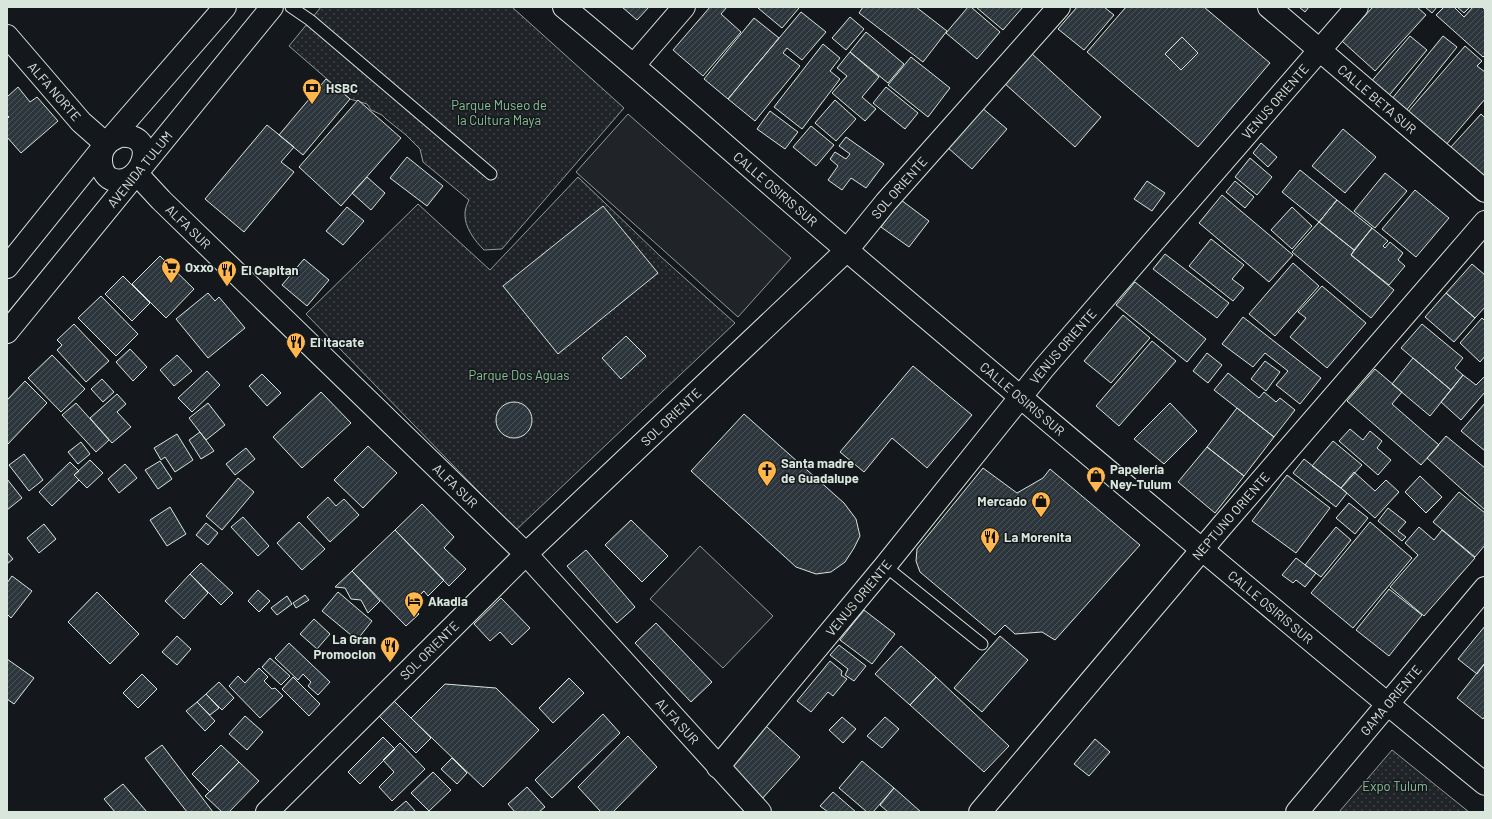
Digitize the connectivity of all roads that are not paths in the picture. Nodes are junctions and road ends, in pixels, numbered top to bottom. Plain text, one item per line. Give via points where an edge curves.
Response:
1 (225, 7) edge
2 (272, 7) edge
3 (291, 7) edge
4 (564, 7) edge
5 (684, 7) edge
6 (1059, 7) edge
7 (1269, 7) edge
8 (1356, 7) edge
9 (7, 36) edge
10 (1320, 49) junction
11 (634, 65) junction
12 (106, 144) junction
13 (136, 173) junction
14 (491, 174) dead end
15 (1485, 191) edge
16 (1485, 222) edge
17 (847, 250) junction
18 (7, 266) edge
19 (7, 332) edge
20 (1021, 396) junction
21 (1202, 551) junction
22 (526, 554) junction
23 (885, 566) junction
24 (1485, 588) edge
25 (982, 644) dead end
26 (1387, 704) junction
27 (718, 767) junction
28 (1485, 784) edge
29 (290, 802) edge
30 (267, 812) edge
31 (760, 812) edge
32 (980, 812) edge
33 (1297, 812) edge

1 - 12 street
2 - 13 street, AVENIDA TULUM
3 - 14 lane
4 - 11 street, CALLE OSIRIS SUR
5 - 11 street
6 - 17 street, SOL ORIENTE
7 - 10 street, CALLE BETA SUR
8 - 10 street, VENUS ORIENTE
9 - 12 street, ALFA NORTE via 81,122
10 - 15 street, CALLE BETA SUR
10 - 20 street, VENUS ORIENTE
11 - 17 street, CALLE OSIRIS SUR
12 - 13 street via 101,160 107,177 122,181
12 - 13 street via 120,136 137,138 143,145 144,154
12 - 18 street
13 - 19 street, AVENIDA TULUM
13 - 22 street, ALFA SUR
16 - 21 street, NEPTUNO ORIENTE
17 - 20 street, CALLE OSIRIS SUR
17 - 22 street, SOL ORIENTE
20 - 21 street, CALLE OSIRIS SUR
20 - 23 street, VENUS ORIENTE
21 - 26 street, CALLE OSIRIS SUR
21 - 32 street, NEPTUNO ORIENTE
22 - 27 street, ALFA SUR
22 - 29 street, SOL ORIENTE
23 - 25 lane
23 - 27 street, VENUS ORIENTE
24 - 26 street, GAMA ORIENTE
26 - 28 street, CALLE OSIRIS SUR
26 - 33 street, GAMA ORIENTE
27 - 31 street, ALFA SUR
29 - 30 street, SOL ORIENTE

